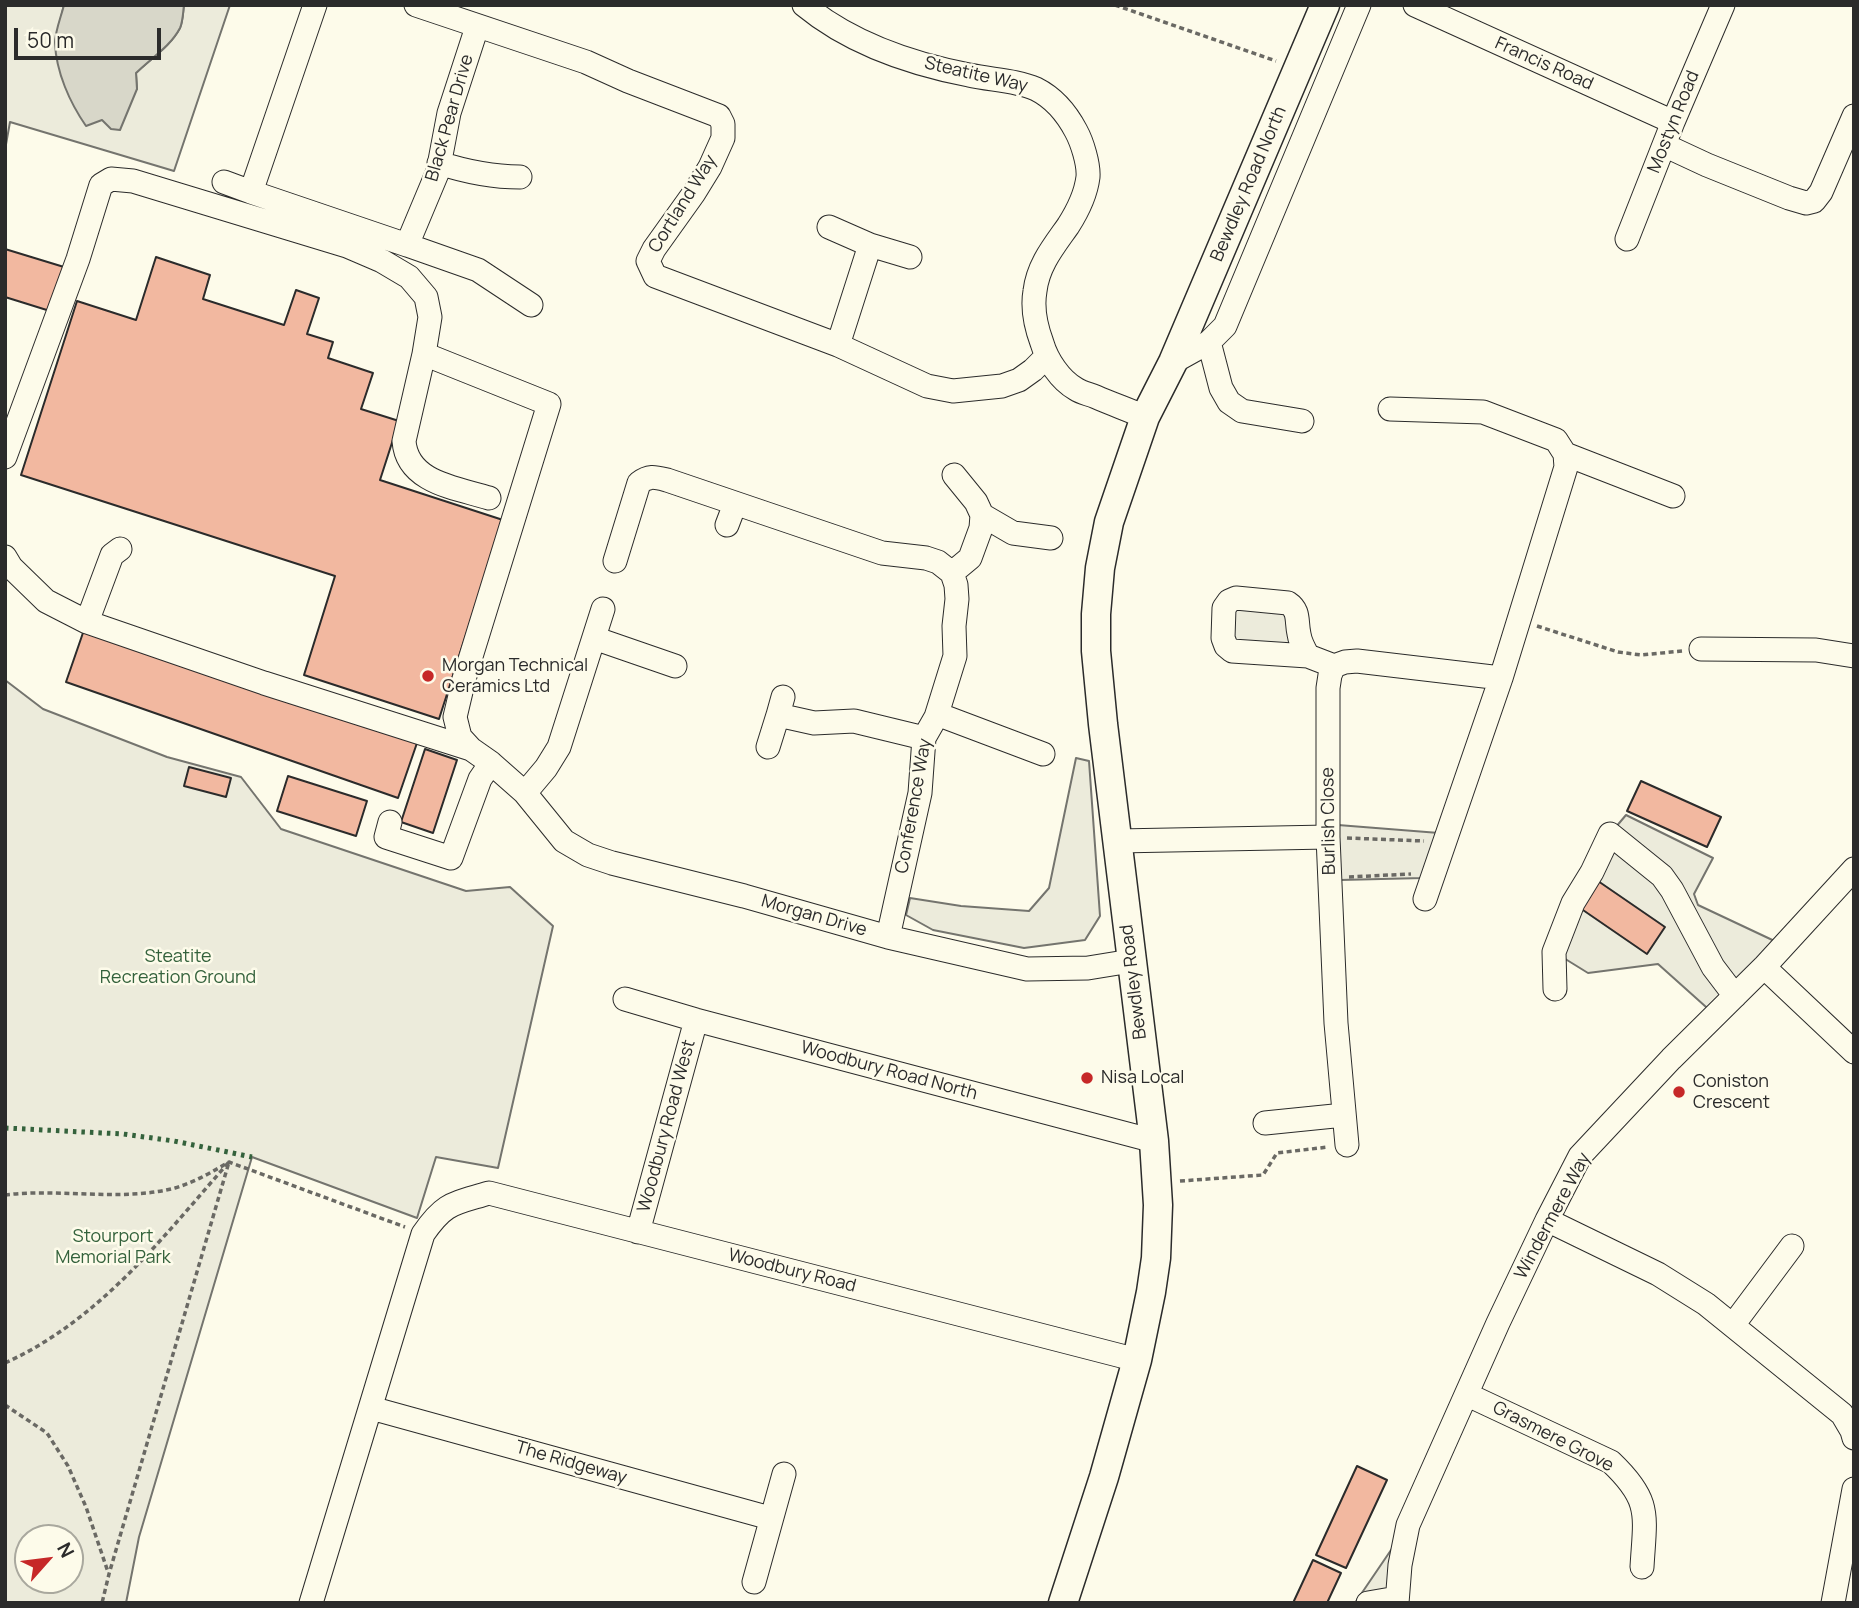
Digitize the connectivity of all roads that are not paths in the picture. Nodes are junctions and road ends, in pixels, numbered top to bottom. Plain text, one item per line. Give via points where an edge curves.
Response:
1 (315, 5) edge
2 (416, 5) edge
3 (804, 5) edge
4 (1325, 5) edge
5 (1359, 5) edge
6 (1415, 5) edge
7 (1723, 5) edge
8 (477, 27) junction
9 (1854, 116) edge
10 (1673, 122) junction
11 (1664, 145) junction
12 (439, 163) junction
13 (520, 177) dead end
14 (224, 182) dead end
15 (251, 192) junction
16 (829, 227) dead end
17 (1627, 239) dead end
18 (407, 245) junction
19 (870, 245) junction
20 (910, 257) dead end
21 (531, 304) dead end
22 (1209, 342) junction
23 (838, 345) junction
24 (424, 354) junction
25 (1046, 357) junction
26 (1173, 362) junction
27 (1390, 409) dead end
28 (1145, 417) junction
29 (1302, 421) dead end
30 (1564, 454) junction
31 (5, 457) edge
32 (954, 475) dead end
33 (1673, 496) dead end
34 (489, 498) dead end
35 (982, 515) junction
36 (1051, 538) dead end
37 (120, 549) dead end
38 (5, 557) edge
39 (615, 561) dead end
40 (952, 573) junction
41 (603, 610) dead end
42 (87, 622) junction
43 (1297, 629) junction
44 (594, 638) junction
45 (1701, 649) road end
46 (1280, 654) junction
47 (1308, 656) junction
48 (1854, 656) edge
49 (675, 666) dead end
50 (1334, 666) junction
51 (1501, 678) junction
52 (937, 714) junction
53 (924, 738) junction
54 (768, 747) dead end
55 (471, 749) junction
56 (1043, 754) dead end
57 (491, 764) junction
58 (525, 793) junction
59 (390, 822) dead end
60 (1328, 837) junction
61 (1118, 841) junction
62 (1854, 869) edge
63 (1425, 899) dead end
64 (888, 937) junction
65 (1131, 961) junction
66 (1764, 967) junction
67 (1555, 989) dead end
68 (1735, 996) junction
69 (625, 999) dead end
70 (696, 1020) junction
71 (1854, 1052) edge
72 (1345, 1115) junction
73 (1265, 1123) dead end
74 (1154, 1141) junction
75 (1347, 1145) road end
76 (1547, 1220) junction
77 (638, 1232) junction
78 (1792, 1246) dead end
79 (1733, 1325) junction
80 (1137, 1360) junction
81 (1468, 1395) junction
82 (371, 1408) junction
83 (1854, 1438) edge
84 (784, 1474) dead end
85 (1854, 1489) edge
86 (770, 1518) junction
87 (1642, 1567) dead end
88 (754, 1582) dead end
89 (1397, 1601) edge
90 (311, 1603) edge
91 (1063, 1603) edge
92 (1368, 1603) edge
93 (1833, 1603) edge

1 - 15 street
2 - 8 street, Cortland Way
3 - 25 street, Steatite Way via 843,32 887,52 967,75 1022,84 1037,89 1062,109 1076,130 1088,176 1080,205 1043,264 1035,290 1035,317
4 - 26 main road, Bewdley Road North
5 - 22 street via 1225,326
6 - 10 street, Francis Road
7 - 10 street, Mostyn Road
8 - 12 street, Black Pear Drive via 449,113
8 - 23 street, Cortland Way via 586,62 719,116 723,138 709,167 648,261 655,276
9 - 11 street via 1821,192 1806,203
10 - 11 street, Mostyn Road
11 - 17 street, Mostyn Road
12 - 13 street via 468,173
12 - 18 street, Black Pear Drive
14 - 15 street
15 - 18 street
16 - 19 street
18 - 21 street via 478,270
19 - 20 street
19 - 23 street
22 - 26 street
22 - 29 street via 1229,402 1242,411
23 - 25 street, Cortland Way via 928,386 953,391 1019,380
24 - 31 street via 429,306 419,288 397,269 347,246 133,181 111,179 101,185
24 - 34 street via 404,441 407,454 428,480
24 - 55 street via 549,404 455,717 460,737
25 - 28 street, Steatite Way via 1075,389
26 - 28 main road, Bewdley Road
27 - 30 street via 1483,412 1556,440
28 - 61 main road, Bewdley Road via 1109,522 1096,614 1103,724
30 - 33 street
30 - 51 street via 1566,467
32 - 35 street
35 - 36 street via 1013,533
35 - 40 street via 971,558
37 - 42 street via 112,555
38 - 42 street via 46,601
39 - 40 street via 639,483 651,476 731,515 882,553 926,558
40 - 52 street, Conference Way via 957,599 955,656
41 - 44 street
42 - 55 street
43 - 46 street via 1294,641
43 - 46 street via 1298,615 1288,603 1236,598 1224,608 1223,638 1232,651
43 - 47 street
44 - 49 street
44 - 58 street via 559,747
45 - 48 street via 1816,650
46 - 47 street
47 - 50 street
50 - 51 street via 1357,661
50 - 60 street, Burlish Close via 1328,688
51 - 63 street
52 - 53 street, Conference Way
52 - 56 street
53 - 54 street via 854,721 814,723 780,706
53 - 64 street, Conference Way via 919,793
55 - 57 street, Morgan Drive
57 - 58 street, Morgan Drive
57 - 59 street via 480,779 451,858 386,837
58 - 64 street, Morgan Drive via 564,841 588,855
60 - 61 street
60 - 72 street, Burlish Close via 1335,1023
61 - 65 main road, Bewdley Road
62 - 66 street, Windermere Way
64 - 65 street, Morgan Drive via 1027,969 1088,968
65 - 74 main road, Bewdley Road
66 - 68 street, Windermere Way
66 - 71 street
67 - 68 street via 1554,952 1573,903 1610,834 1662,876 1713,967
68 - 76 street, Windermere Way via 1580,1156
69 - 70 street, Woodbury Road North
70 - 74 street, Woodbury Road North
70 - 77 street, Woodbury Road West
72 - 73 street
72 - 75 street, Burlish Close
74 - 80 main road, Bewdley Road via 1156,1258
76 - 79 street via 1658,1274
76 - 81 street, Windermere Way
77 - 80 street, Woodbury Road
77 - 82 street, Woodbury Road via 489,1193 449,1205 424,1234
78 - 79 street
79 - 83 street via 1842,1414
80 - 91 main road, Bewdley Road
81 - 87 street, Grasmere Grove via 1611,1462 1628,1478 1645,1513
81 - 89 street, Windermere Way via 1408,1525
82 - 86 street, The Ridgeway
82 - 90 street
84 - 86 street
85 - 93 street
86 - 88 street
89 - 92 street

